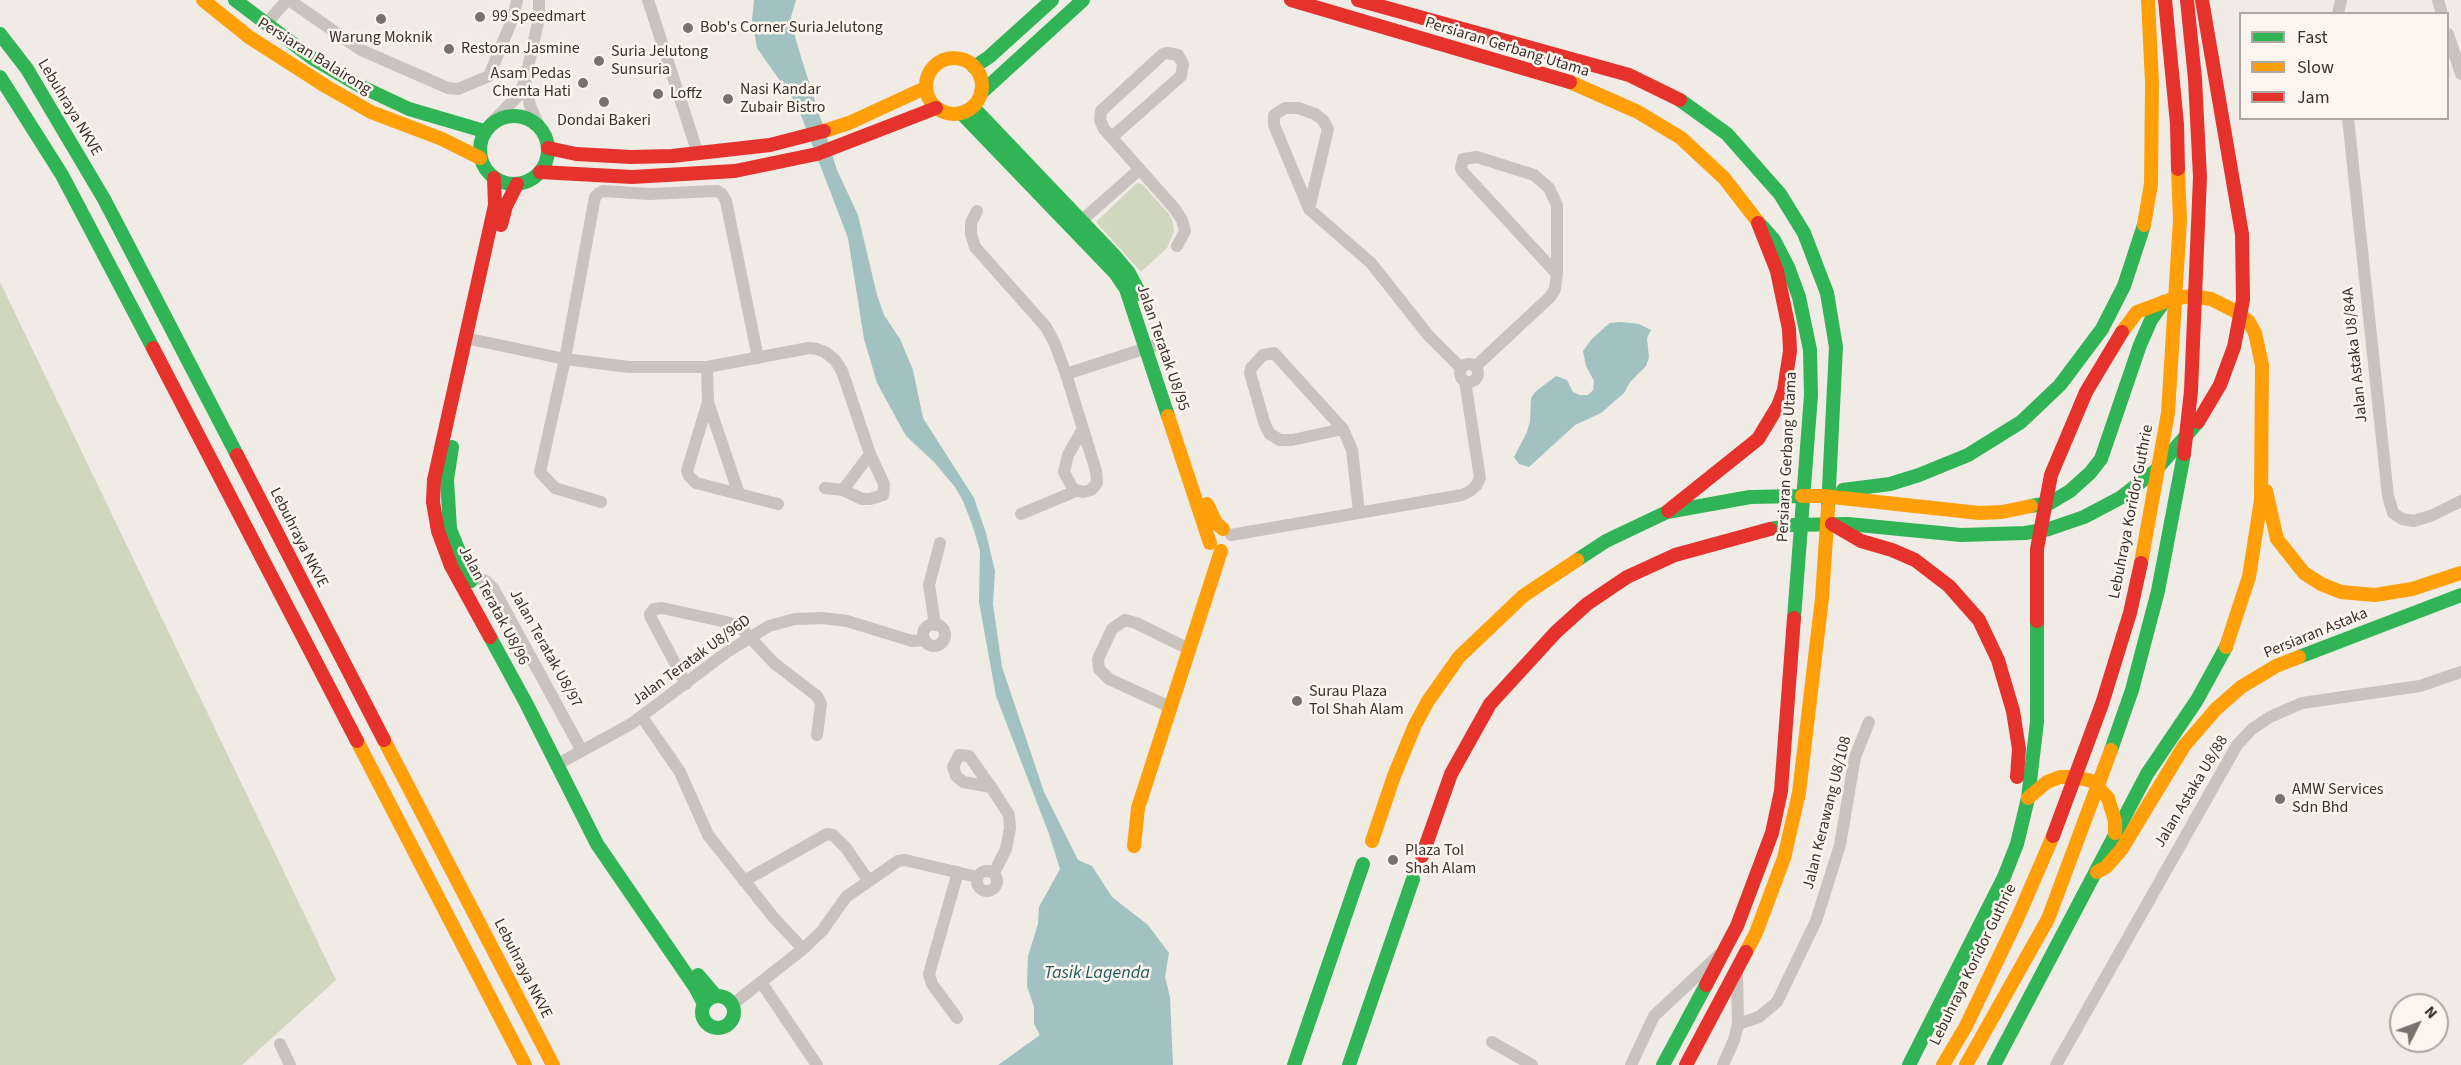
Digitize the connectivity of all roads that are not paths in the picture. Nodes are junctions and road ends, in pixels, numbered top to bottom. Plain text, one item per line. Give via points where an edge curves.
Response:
1 (203, 0) edge
2 (235, 0) edge
3 (288, 0) edge
4 (648, 0) edge
5 (1052, 0) edge
6 (1083, 0) edge
7 (1291, 0) edge
8 (1358, 0) edge
9 (2148, 0) edge
10 (2165, 0) edge
11 (2187, 0) edge
12 (2202, 0) edge
13 (517, 3) edge
14 (539, 4) edge
15 (266, 24) junction
16 (0, 34) edge
17 (2449, 37) edge
18 (974, 66) junction
19 (2461, 74) edge
20 (0, 76) edge
21 (526, 77) junction
22 (925, 88) junction
23 (981, 93) junction
24 (936, 108) junction
25 (968, 110) junction
26 (2348, 120) edge
27 (488, 127) junction
28 (540, 128) junction
29 (1112, 137) junction
30 (548, 148) junction
31 (698, 154) junction
32 (480, 158) junction
33 (1140, 169) junction
34 (540, 172) junction
35 (494, 178) junction
36 (517, 184) junction
37 (1308, 210) junction
38 (977, 211) dead end
39 (1082, 221) junction
40 (1758, 223) junction
41 (1177, 246) dead end
42 (1557, 274) junction
43 (2164, 302) junction
44 (470, 338) junction
45 (1151, 346) junction
46 (758, 358) junction
47 (565, 359) junction
48 (1476, 366) junction
49 (707, 367) junction
50 (1461, 368) junction
51 (1066, 374) junction
52 (1465, 381) junction
53 (708, 402) junction
54 (1083, 429) junction
55 (1343, 429) junction
56 (870, 454) junction
57 (2262, 475) junction
58 (825, 488) dead end
59 (843, 490) junction
60 (1076, 491) junction
61 (739, 495) junction
62 (1823, 496) junction
63 (2461, 501) edge
64 (601, 502) dead end
65 (778, 504) dead end
66 (1359, 512) junction
67 (1667, 512) junction
68 (1021, 514) dead end
69 (1832, 524) junction
70 (1227, 532) junction
71 (940, 543) dead end
72 (1216, 547) junction
73 (2461, 573) edge
74 (468, 575) junction
75 (2461, 595) edge
76 (935, 625) junction
77 (750, 637) junction
78 (925, 640) junction
79 (1189, 649) junction
80 (2461, 672) edge
81 (686, 684) junction
82 (1170, 707) junction
83 (642, 717) junction
84 (1869, 722) dead end
85 (817, 735) dead end
86 (582, 751) junction
87 (560, 762) junction
88 (991, 787) dead end
89 (2028, 798) junction
90 (2115, 833) junction
91 (1372, 841) dead end
92 (1134, 846) dead end
93 (1422, 856) dead end
94 (1364, 864) dead end
95 (958, 872) junction
96 (2096, 873) junction
97 (1413, 879) dead end
98 (868, 880) junction
99 (744, 881) junction
100 (1986, 912) junction
101 (803, 949) junction
102 (1724, 950) junction
103 (1737, 971) junction
104 (761, 982) junction
105 (710, 1000) junction
106 (733, 1004) junction
107 (957, 1018) dead end
108 (1738, 1024) junction
109 (1492, 1042) dead end
110 (280, 1044) dead end
111 (290, 1065) edge
112 (525, 1065) edge
113 (553, 1065) edge
114 (817, 1065) edge
115 (1294, 1065) edge
116 (1349, 1065) edge
117 (1532, 1065) edge
118 (1631, 1065) edge
119 (1663, 1065) edge
120 (1686, 1065) edge
121 (1723, 1065) edge
122 (1909, 1065) edge
123 (1942, 1065) edge
124 (1966, 1065) edge
125 (1994, 1065) edge
126 (2056, 1065) edge

1 - 32 main road, Persiaran Balairong via 249,37 327,87 371,112
2 - 15 main road, Persiaran Balairong
3 - 13 street via 361,50 458,89 489,76
3 - 15 street
4 - 31 street
5 - 18 main road
6 - 23 main road
7 - 40 main road, Persiaran Gerbang Utama via 1583,86 1638,112 1681,138 1707,160
8 - 103 main road, Persiaran Gerbang Utama via 1629,75 1689,105 1727,134 1762,171 1804,233 1821,275 1836,347 1833,433 1822,598 1799,793 1784,858
9 - 62 main road via 2152,83 2148,209 2124,286 2102,329 2060,385 2003,435 1968,455 1919,475
10 - 123 main road, Lebuhraya Koridor Guthrie via 2179,171 2176,297 2168,413 2149,530 2102,704 2061,817 1966,1026
11 - 124 main road via 2200,177 2192,380 2171,530 2132,690 2092,805 2048,919
12 - 69 main road via 2237,204 2243,300 2234,348 2220,385 2193,429 2155,471 2120,498 2066,524 2025,533 1960,535
13 - 14 street
14 - 21 street
15 - 27 main road, Persiaran Balairong via 312,58 409,109
16 - 113 main road, Lebuhraya NKVE via 27,69 104,199
17 - 19 street
18 - 22 main road via 947,58 931,69
18 - 23 main road via 982,83
20 - 112 main road via 95,236
21 - 27 street via 520,94
21 - 28 street via 526,94
22 - 24 main road
22 - 31 main road via 813,135
23 - 25 main road
24 - 25 main road via 944,113
24 - 34 main road via 818,154 735,171 660,177
25 - 39 main road, Jalan Teratak U8/95
25 - 45 main road, Jalan Teratak U8/95 via 1116,274
26 - 63 street, Jalan Astaka U8/84A via 2388,496 2393,513 2414,521
27 - 28 main road via 501,117 522,116
27 - 32 main road via 480,140
28 - 30 main road
29 - 29 street via 1100,120 1101,111 1163,54 1178,55 1183,64 1181,76
29 - 33 street
30 - 31 main road via 631,157
30 - 34 main road
32 - 35 main road
33 - 39 street
33 - 41 street via 1182,220 1185,231
34 - 36 main road
35 - 36 main road
35 - 44 main road, Jalan Teratak U8/96 via 495,205
36 - 44 main road, Jalan Teratak U8/96 via 503,216
37 - 37 street via 1329,129 1315,114 1286,108 1274,116 1274,125
37 - 50 street via 1371,263 1428,335
38 - 51 street via 971,223 975,247 1046,327
39 - 45 main road, Jalan Teratak U8/95 via 1129,273 1139,292
40 - 67 main road via 1777,271 1789,329 1784,390 1758,439
40 - 102 main road, Persiaran Gerbang Utama via 1774,240 1799,297 1810,350 1809,433 1781,791 1760,869
42 - 42 street via 1463,172 1463,159 1477,158 1534,175 1550,188 1557,205
42 - 48 street via 1550,297
43 - 57 main road via 2191,296 2211,299 2237,312 2256,333 2262,365
43 - 62 main road via 2140,345 2101,459 2070,491 2038,507 1980,513
43 - 89 main road via 2137,312 2121,334 2086,392 2047,487 2037,549 2037,722
44 - 47 street
44 - 74 main road, Jalan Teratak U8/96 via 447,480 450,529
44 - 87 main road, Jalan Teratak U8/96 via 434,480 438,531 452,566
45 - 51 street
45 - 70 main road, Jalan Teratak U8/95 via 1209,510
45 - 72 main road, Jalan Teratak U8/95
46 - 47 street via 722,194 603,191 596,197
46 - 49 street
46 - 56 street via 809,348 830,356 842,371
47 - 49 street via 628,367
47 - 64 street via 540,472 555,488
48 - 50 street via 1467,363
48 - 52 street via 1477,378
49 - 53 street
50 - 52 street via 1460,375
51 - 54 street
52 - 66 street via 1480,478 1476,486 1462,495
53 - 61 street
53 - 61 street via 688,476 696,483
54 - 60 street via 1068,455 1064,472
54 - 60 street via 1098,480 1091,490
55 - 55 street via 1292,440 1280,440 1270,434 1251,368 1263,355 1274,353
55 - 66 street via 1352,450
56 - 59 street
56 - 59 street via 884,484 883,495 862,499
57 - 73 main road, Persiaran Astaka via 2277,539 2304,573 2321,584 2341,592 2375,595 2412,589
57 - 90 main road via 2255,550 2230,636 2197,700 2147,774
58 - 59 street
60 - 68 street
61 - 65 street
62 - 67 main road via 1750,497
66 - 70 street
67 - 91 main road via 1606,541 1523,596 1467,648 1445,675 1415,725
69 - 93 main road via 1756,531 1675,555 1627,577 1587,604 1506,684 1478,724 1451,774
69 - 100 main road via 1861,542 1905,555 1939,576 1979,620 1998,660 2016,725 2019,761
70 - 72 main road via 1230,546
70 - 72 main road via 1213,531 1210,538
71 - 76 street via 928,585
72 - 79 main road
74 - 86 street, Jalan Teratak U8/97 via 493,588
74 - 87 main road, Jalan Teratak U8/96
75 - 96 main road, Persiaran Astaka via 2276,666 2241,687 2184,746 2121,850
76 - 78 street via 925,629
76 - 78 street via 944,630 944,640 932,646
77 - 78 street, Jalan Teratak U8/96D via 769,626 795,619 822,618 847,621 912,641
77 - 81 street, Jalan Teratak U8/96D
77 - 81 street via 731,623 654,609 651,618
77 - 85 street via 774,663 817,696 821,704
79 - 82 main road
79 - 82 street via 1125,620 1112,629 1098,659 1099,669 1109,679
80 - 126 street, Jalan Astaka U8/88 via 2420,686 2302,704 2252,729 2237,745
81 - 83 street, Jalan Teratak U8/96D
82 - 92 main road via 1138,808
83 - 86 street, Jalan Teratak U8/96D
83 - 99 street via 680,772 708,835
84 - 108 street, Jalan Kerawang U8/108 via 1855,757 1840,844 1816,921 1777,1002 1759,1017
86 - 87 street, Jalan Teratak U8/96D
87 - 105 main road, Jalan Teratak U8/96 via 615,855 702,981
88 - 95 street via 1009,815 1010,828 1006,849 994,873 996,885 988,891 979,887 977,878
89 - 90 main road via 2060,777 2092,781 2108,798
89 - 100 main road via 2017,844
90 - 96 main road
94 - 115 main road
95 - 98 street via 905,860
95 - 107 street via 929,974
96 - 125 main road
97 - 116 main road
98 - 99 street via 846,848 827,834
98 - 101 street via 846,897 822,931
99 - 101 street
100 - 122 main road
101 - 104 street
102 - 118 street via 1654,1016
102 - 119 main road, Persiaran Gerbang Utama
103 - 108 street
103 - 120 main road, Persiaran Gerbang Utama
104 - 106 street
104 - 114 street
105 - 106 main road via 726,997
105 - 106 main road via 702,1014 710,1026 720,1029 734,1018
108 - 121 street
109 - 117 street
110 - 111 street

